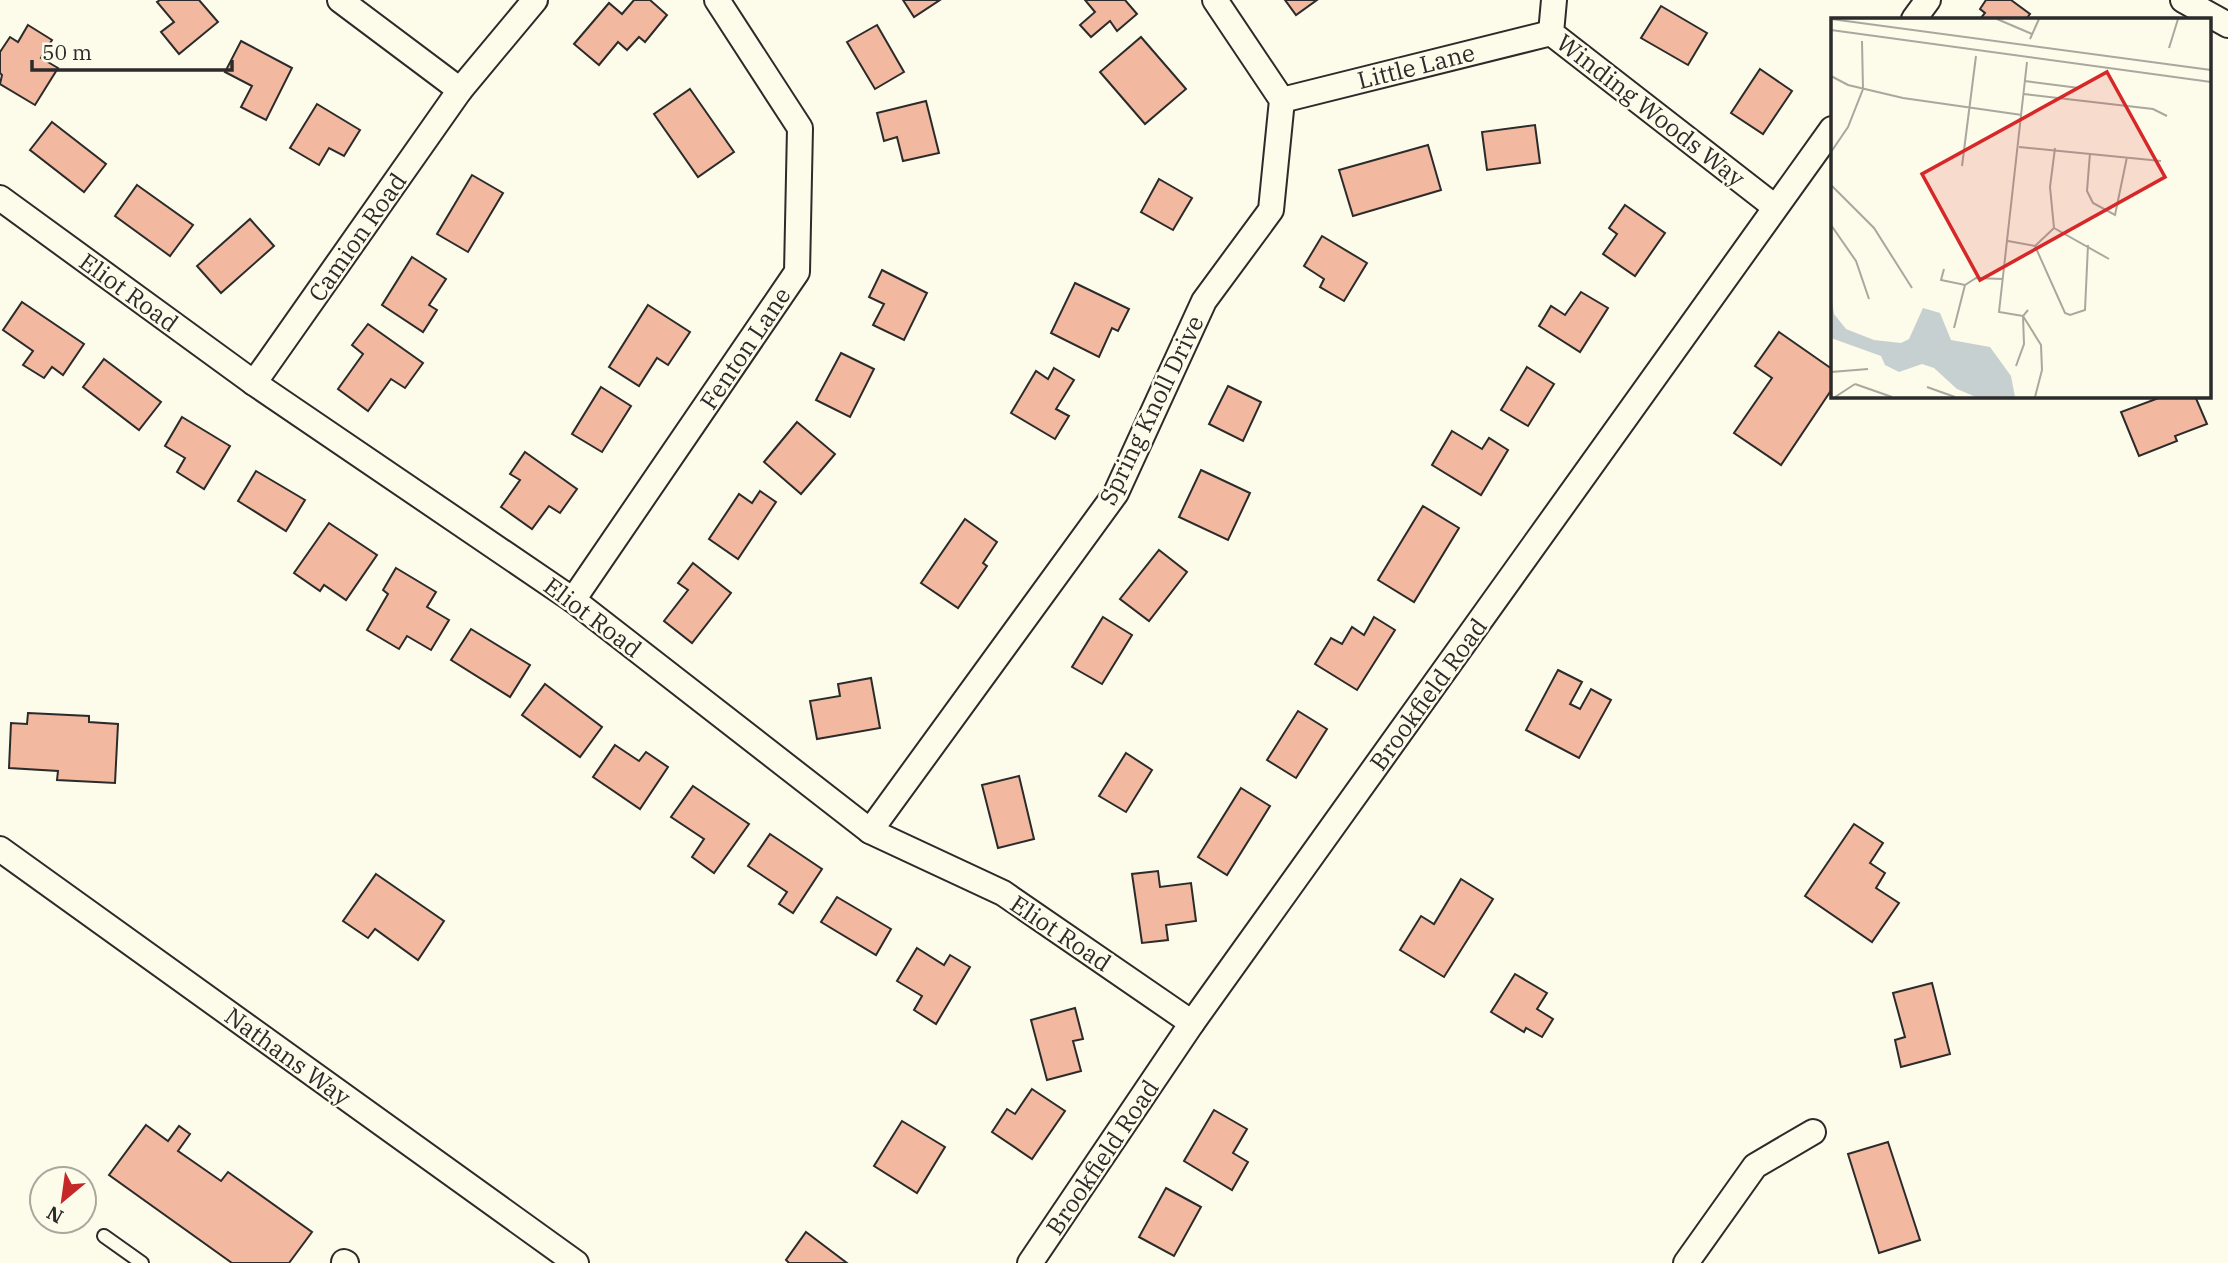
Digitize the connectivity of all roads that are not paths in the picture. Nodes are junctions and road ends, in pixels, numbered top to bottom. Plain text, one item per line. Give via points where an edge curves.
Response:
1 (340, 0) edge
2 (534, 0) edge
3 (717, 0) edge
4 (1215, 0) edge
5 (1554, 0) edge
6 (1928, 0) edge
7 (2183, 0) edge
8 (1915, 18) edge
9 (2228, 25) edge
10 (1551, 33) junction
11 (460, 90) junction
12 (1282, 100) junction
13 (1831, 131) edge
14 (0, 198) edge
15 (1775, 208) junction
16 (254, 383) junction
17 (573, 600) junction
18 (870, 831) junction
19 (0, 849) edge
20 (1192, 1023) junction
21 (1813, 1132) dead end
22 (104, 1237) dead end
23 (142, 1263) edge
24 (576, 1263) edge
25 (1030, 1263) edge
26 (1686, 1263) edge

1 - 11 street
2 - 11 street
3 - 17 street, Fenton Lane via 800,128 797,272
4 - 12 street
5 - 10 street, Winding Woods Way
6 - 8 street
7 - 9 street
10 - 12 street, Little Lane
10 - 15 street, Winding Woods Way
11 - 16 street, Camion Road
12 - 18 street, Spring Knoll Drive via 1271,210 1204,302 1116,493
13 - 15 street, Brookfield Road
14 - 16 street, Eliot Road
15 - 20 street, Brookfield Road
16 - 17 street, Eliot Road
17 - 18 street, Eliot Road
18 - 20 street, Eliot Road via 1003,893
19 - 24 street, Nathans Way
20 - 25 street, Brookfield Road
21 - 26 street via 1755,1167
22 - 23 lane

